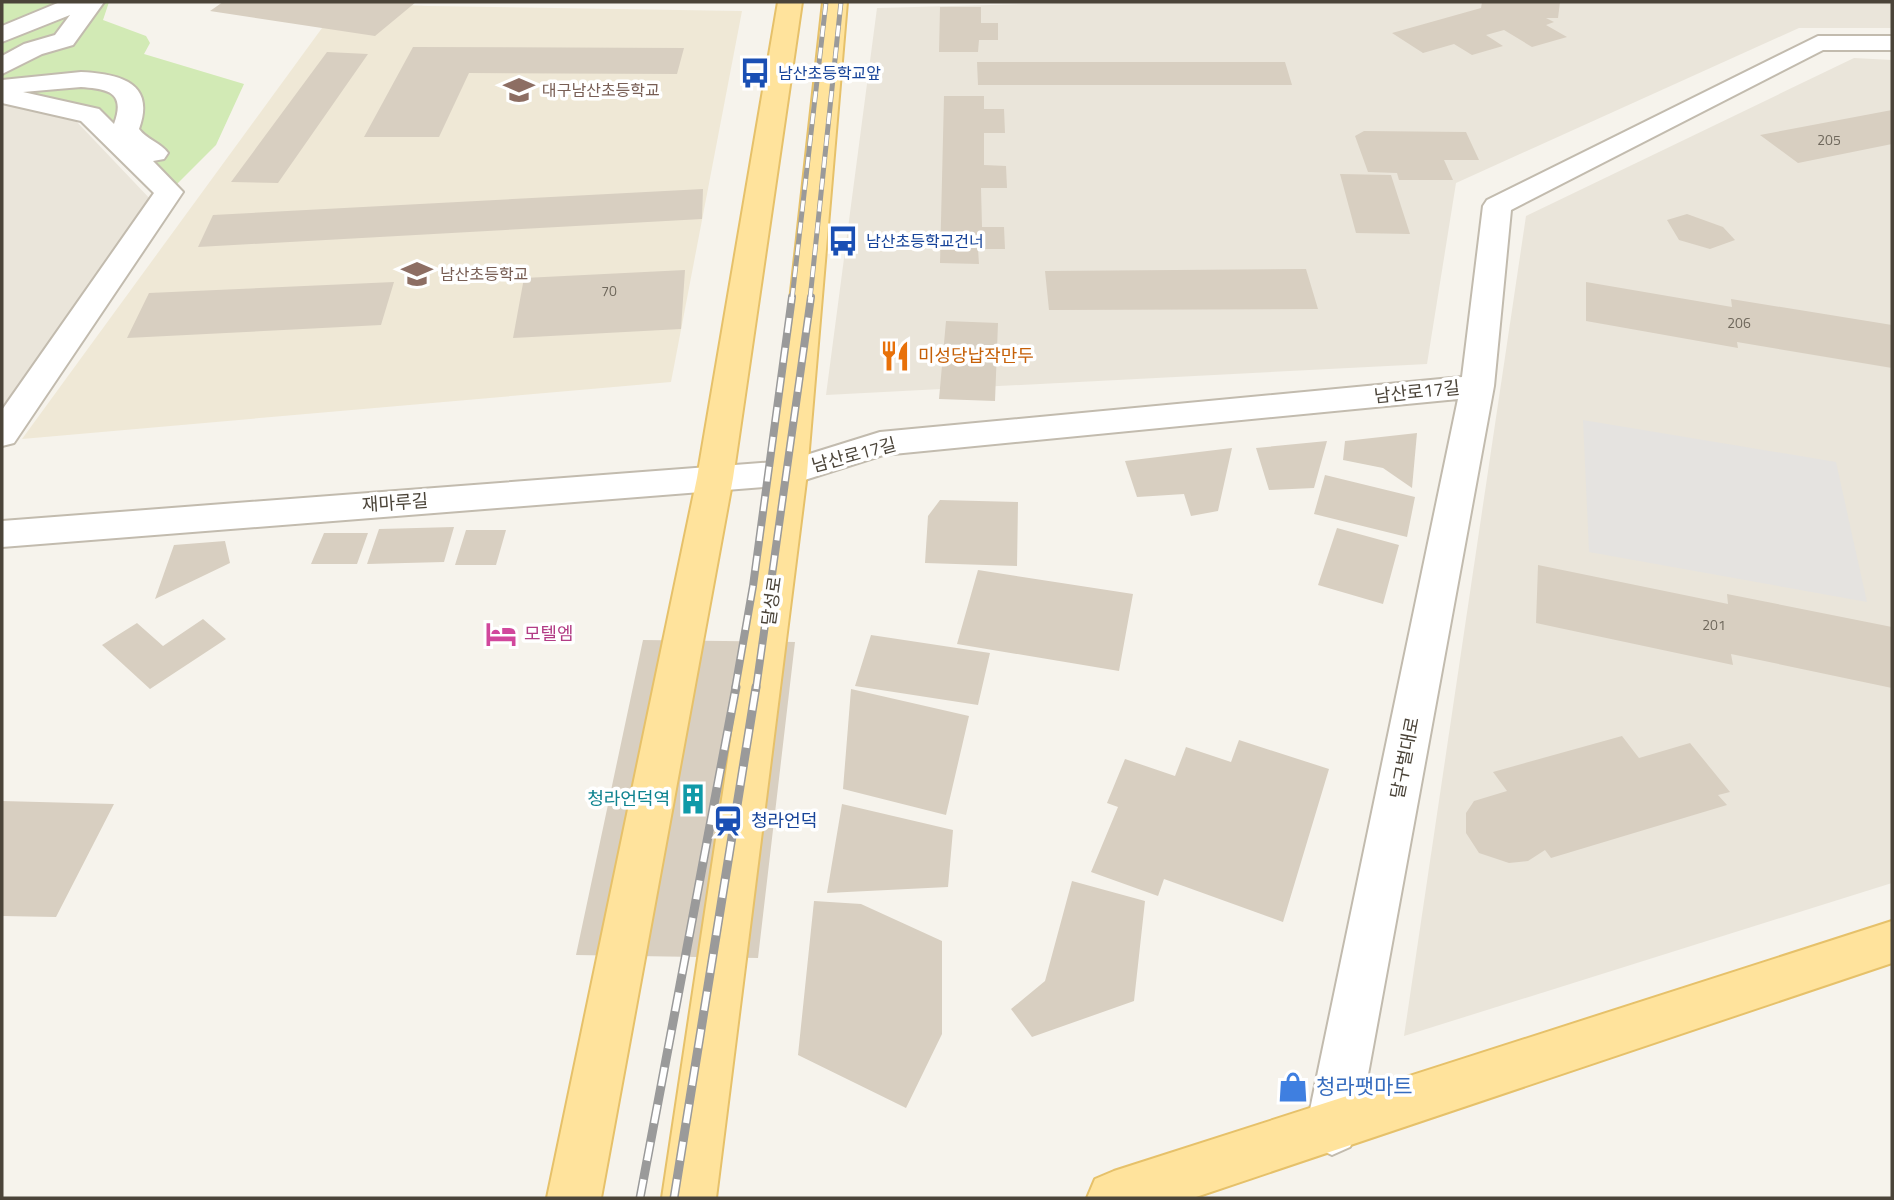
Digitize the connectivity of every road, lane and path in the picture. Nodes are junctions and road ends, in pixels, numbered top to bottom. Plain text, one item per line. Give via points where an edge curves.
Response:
1 (80, 2) edge
2 (92, 2) edge
3 (790, 2) edge
4 (835, 2) edge
5 (2, 35) edge
6 (1892, 43) edge
7 (2, 66) edge
8 (2, 87) edge
9 (2, 95) edge
10 (123, 137) junction
11 (1477, 386) junction
12 (2, 435) edge
13 (789, 473) junction
14 (715, 478) junction
15 (2, 534) edge
16 (1892, 942) edge
17 (1332, 1129) junction
18 (574, 1198) edge
19 (689, 1198) edge
20 (1114, 1198) edge

1 - 5 street
2 - 7 street via 64,40 33,49
3 - 14 main road
4 - 13 main road, 달성로
6 - 11 street, 남산로17길 via 1818,43 1497,206
8 - 10 street via 96,79 114,82 128,94 132,107
9 - 10 street via 90,115
10 - 12 street via 169,192
11 - 13 street, 남산로17길 via 880,444
11 - 17 street, 달구벌대로
13 - 14 street, 재마루길
13 - 19 main road, 달성로
14 - 15 street, 재마루길
14 - 18 main road
16 - 17 main road
17 - 20 main road

